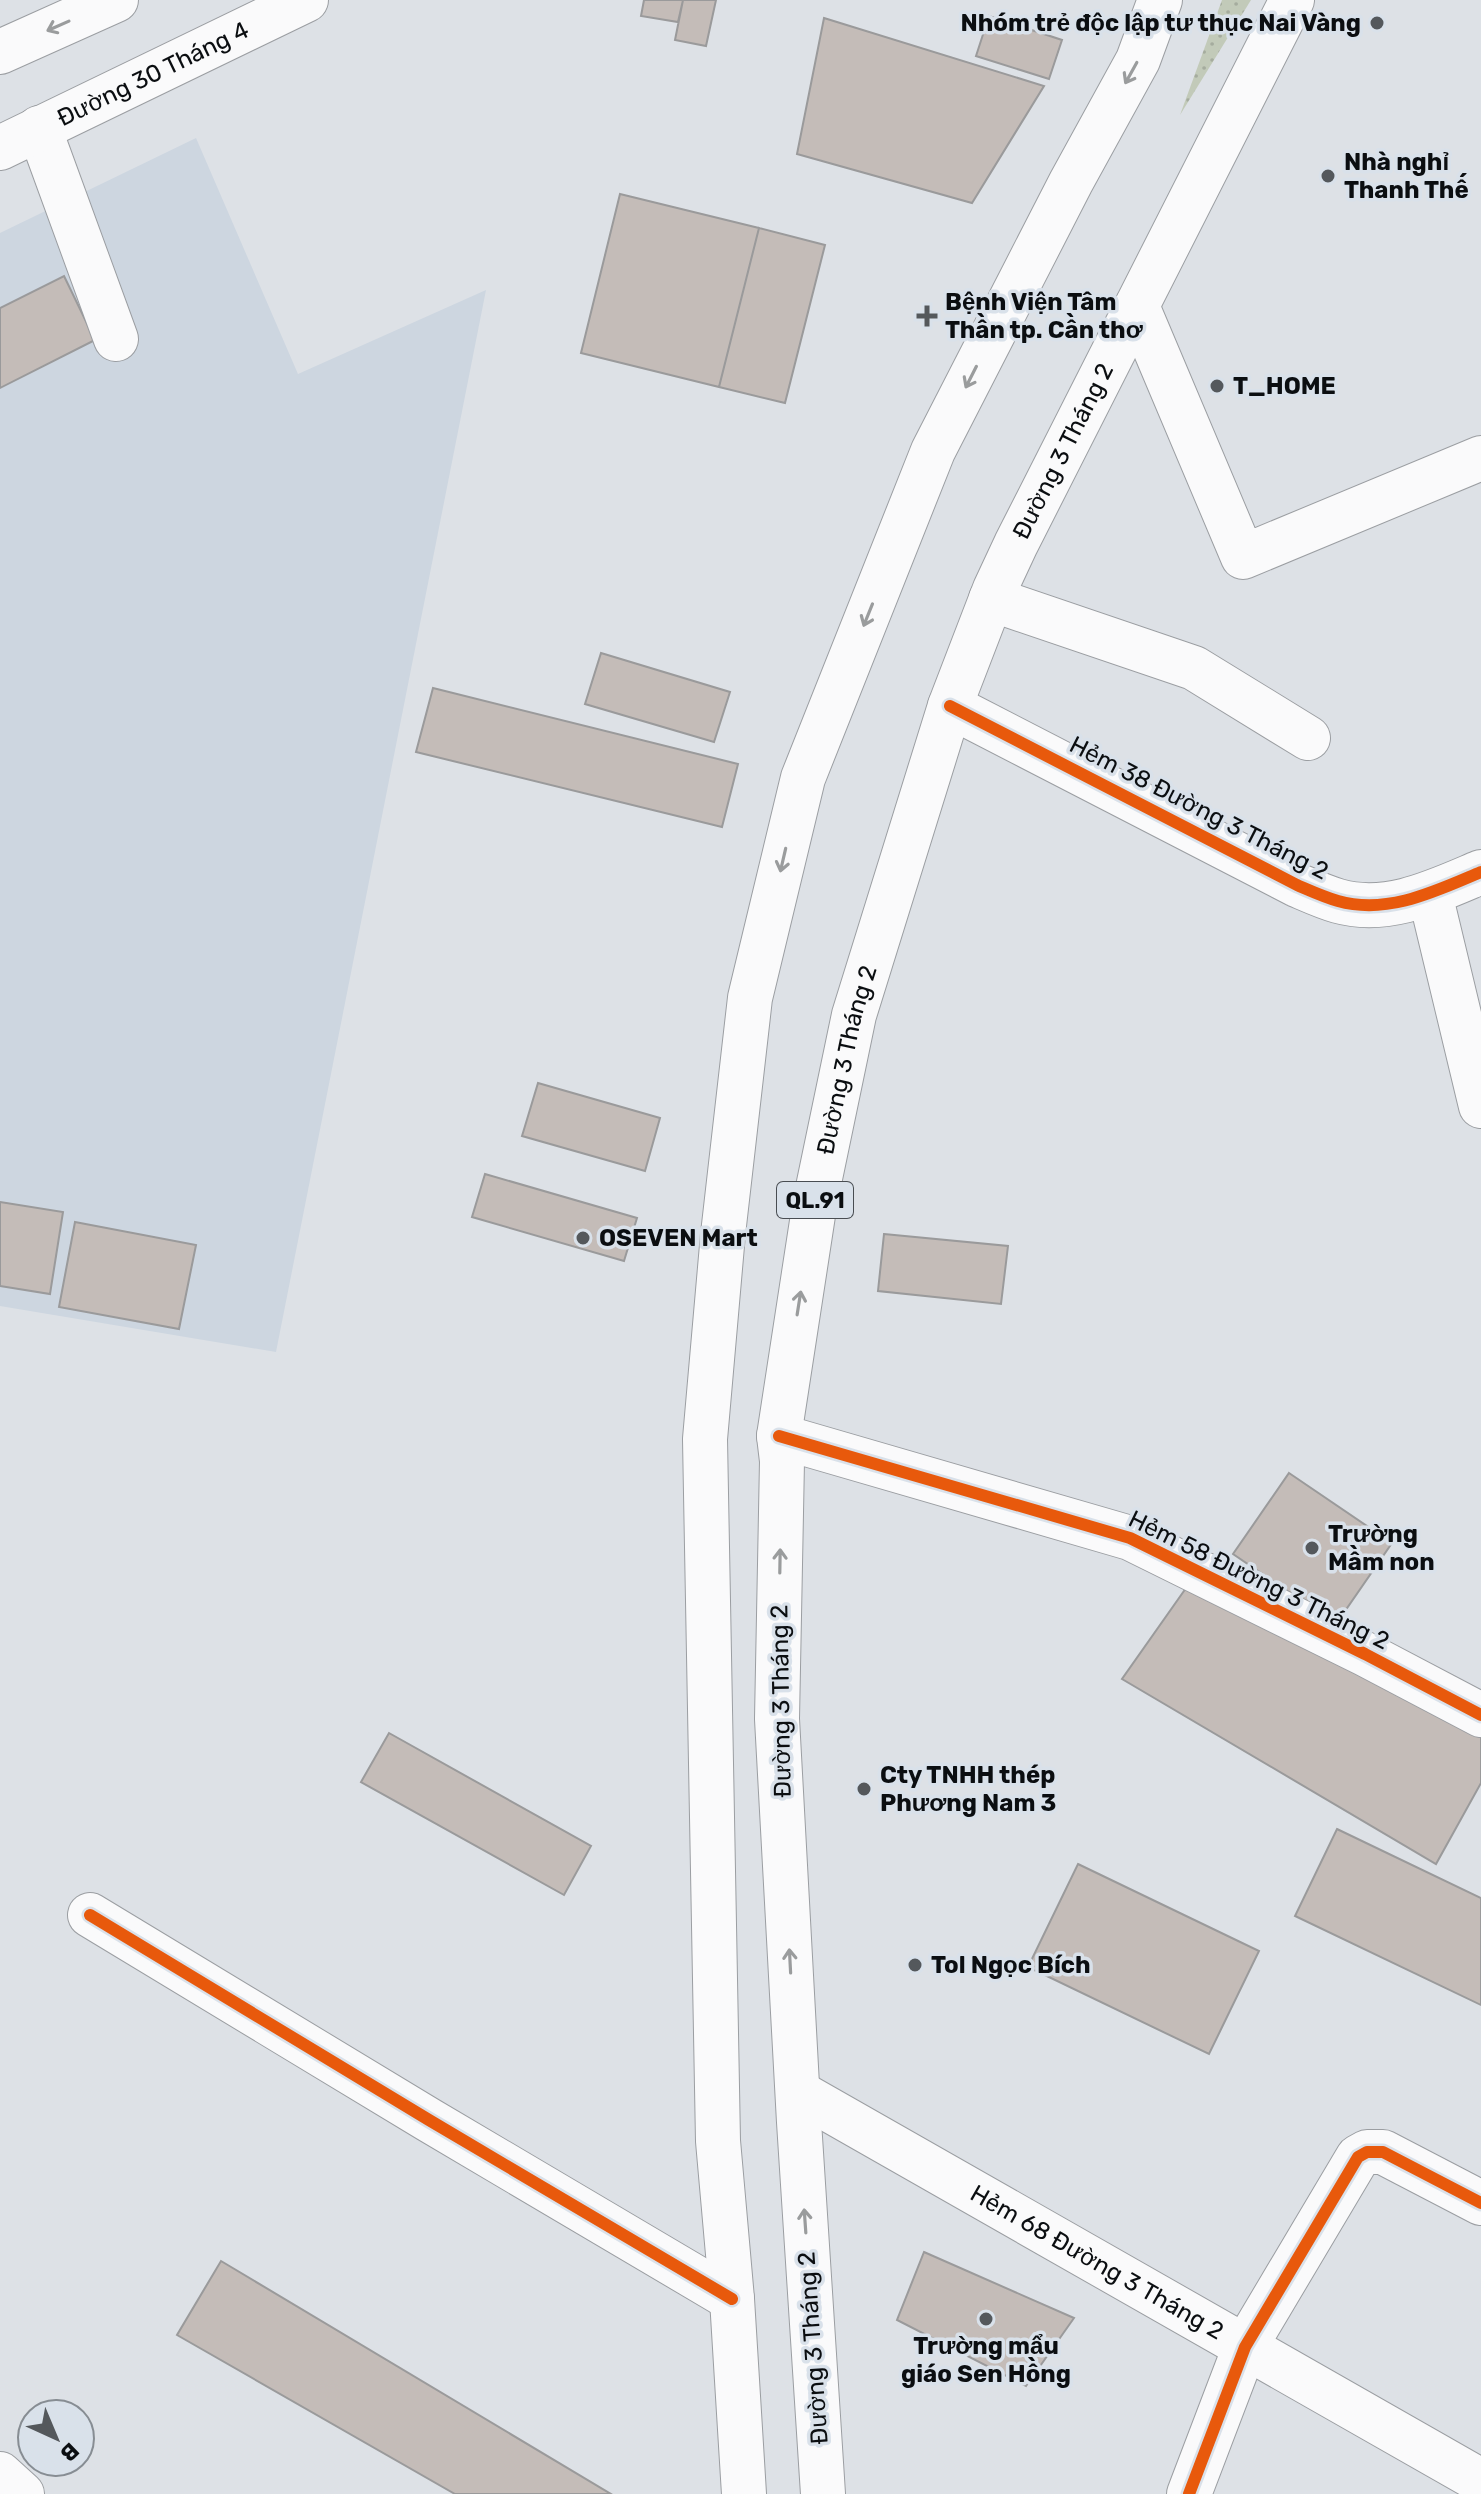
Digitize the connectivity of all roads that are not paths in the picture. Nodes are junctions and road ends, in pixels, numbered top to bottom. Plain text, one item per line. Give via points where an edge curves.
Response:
1 (116, 0) edge
2 (306, 0) edge
3 (1160, 0) edge
4 (1292, 0) edge
5 (0, 52) edge
6 (11, 138) edge
7 (1137, 306) junction
8 (116, 339) dead end
9 (1481, 458) edge
10 (991, 599) junction
11 (950, 706) junction
12 (1308, 738) dead end
13 (1481, 872) edge
14 (1430, 894) junction
15 (1481, 1106) edge
16 (779, 1436) junction
17 (1481, 1715) edge
18 (90, 1915) dead end
19 (798, 2092) junction
20 (1481, 2203) edge
21 (732, 2299) junction
22 (1245, 2347) junction
23 (0, 2474) edge
24 (1481, 2481) edge
25 (22, 2494) edge
26 (744, 2494) edge
27 (823, 2494) edge
28 (1189, 2494) edge

1 -> 5 main road
2 - 6 main road, Đường 30 Tháng 4
3 -> 21 main road via 1138,60 933,451 803,778 750,998 705,1439 718,2141
4 - 7 main road, Đường 3 Tháng 2 / QL.91
6 - 8 main road
7 - 9 main road via 1243,557
7 - 10 main road, Đường 3 Tháng 2 / QL.91
10 - 11 main road, Đường 3 Tháng 2 / QL.91
10 - 12 main road via 1194,668
11 - 14 main road, Hẻm 38 Đường 3 Tháng 2 via 1339,902 1383,907
16 -> 11 main road, Đường 3 Tháng 2 / QL.91 via 815,1202 854,1015
13 - 14 main road, Hẻm 38 Đường 3 Tháng 2
14 - 15 main road
16 - 17 main road, Hẻm 58 Đường 3 Tháng 2 via 1130,1538
19 -> 16 main road, Đường 3 Tháng 2 / QL.91 via 777,1719
18 - 21 main road
19 - 22 main road, Hẻm 68 Đường 3 Tháng 2
27 -> 19 main road, Đường 3 Tháng 2 / QL.91
20 - 22 main road via 1383,2152 1358,2157
21 - 26 main road
22 - 24 main road, Hẻm 68 Đường 3 Tháng 2
22 - 28 main road
23 - 25 main road

